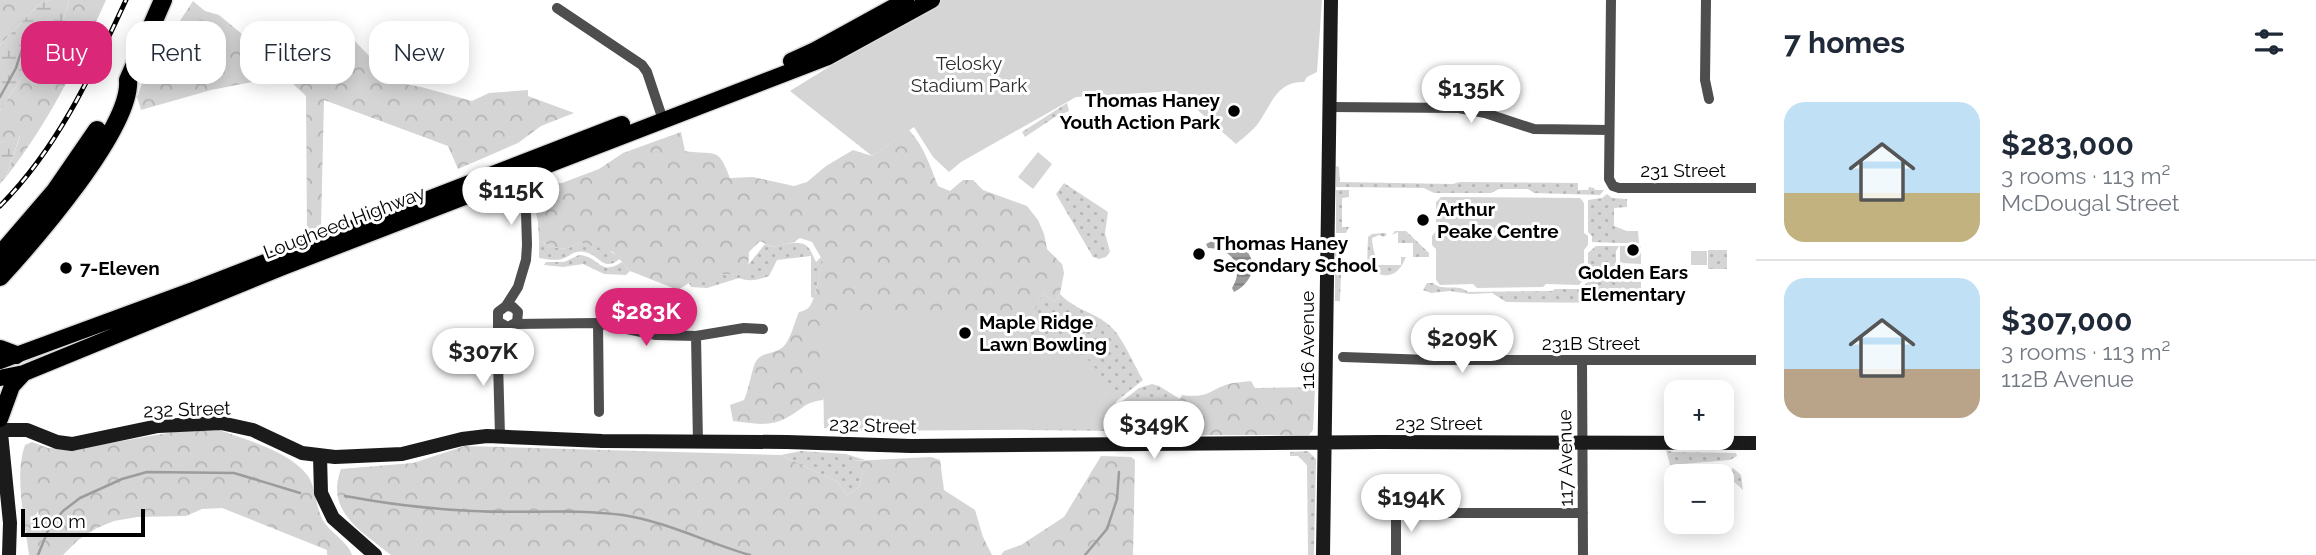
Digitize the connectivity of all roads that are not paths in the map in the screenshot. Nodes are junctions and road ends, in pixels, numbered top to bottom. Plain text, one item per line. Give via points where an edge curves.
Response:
1 (163, 0) edge
2 (906, 0) edge
3 (932, 0) edge
4 (1331, 0) edge
5 (1612, 0) edge
6 (1706, 0) edge
7 (557, 8) dead end
8 (154, 21) edge
9 (126, 82) edge
10 (128, 84) edge
11 (1709, 99) dead end
12 (1330, 107) junction
13 (662, 115) junction
14 (1609, 130) junction
15 (511, 173) junction
16 (1756, 188) edge
17 (0, 254) edge
18 (0, 277) edge
19 (513, 316) junction
20 (499, 321) junction
21 (598, 323) junction
22 (763, 330) dead end
23 (696, 336) junction
24 (500, 343) junction
25 (37, 347) junction
26 (5, 355) edge
27 (1343, 357) dead end
28 (1582, 360) junction
29 (1756, 360) edge
30 (0, 372) edge
31 (24, 373) junction
32 (0, 378) edge
33 (599, 412) dead end
34 (1, 424) edge
35 (500, 436) junction
36 (1325, 442) junction
37 (698, 443) junction
38 (1581, 443) junction
39 (1756, 443) edge
40 (320, 456) junction
41 (1583, 513) junction
42 (0, 532) edge
43 (9, 555) edge
44 (375, 555) edge
45 (1323, 555) edge
46 (1396, 555) edge
47 (1583, 555) edge

1 - 8 highway
2 - 13 main road, Lougheed Highway via 809,53
3 - 13 main road, Lougheed Highway via 828,57
4 - 12 main road, 116 Avenue
5 - 14 street
6 - 11 street
7 - 13 street via 642,65
9 - 17 highway via 55,191
10 - 18 highway via 112,128 74,190
12 - 14 street via 1459,108 1534,129
12 - 36 main road, 116 Avenue
13 - 15 main road, Lougheed Highway
14 - 16 street, 231 Street via 1609,179 1619,188
15 - 19 street via 527,223 526,259
15 - 25 main road, Lougheed Highway
15 - 31 main road, Lougheed Highway
19 - 20 street via 504,326
19 - 20 street via 498,312
19 - 21 street via 532,324
19 - 24 street
20 - 24 street
21 - 23 street via 656,335
21 - 33 street
22 - 23 street via 744,328
23 - 37 street
24 - 35 street
25 - 26 main road, Lougheed Highway
25 - 30 main road via 28,359
27 - 28 street, 231B Street
28 - 29 street, 231B Street
28 - 38 street, 117 Avenue
31 - 32 main road, Lougheed Highway
31 - 34 main road via 12,386
34 - 40 main road, 232 Street via 72,444 158,426 221,423
34 - 43 main road
35 - 37 main road, 232 Street
35 - 40 main road, 232 Street via 462,439 386,456
36 - 37 main road, 232 Street
36 - 38 main road, 232 Street
36 - 45 main road, 116 Avenue
38 - 39 main road, 232 Street
38 - 41 street, 117 Avenue
40 - 44 main road via 321,493 333,518
41 - 46 street via 1396,513
41 - 47 street, 117 Avenue
42 - 43 main road

